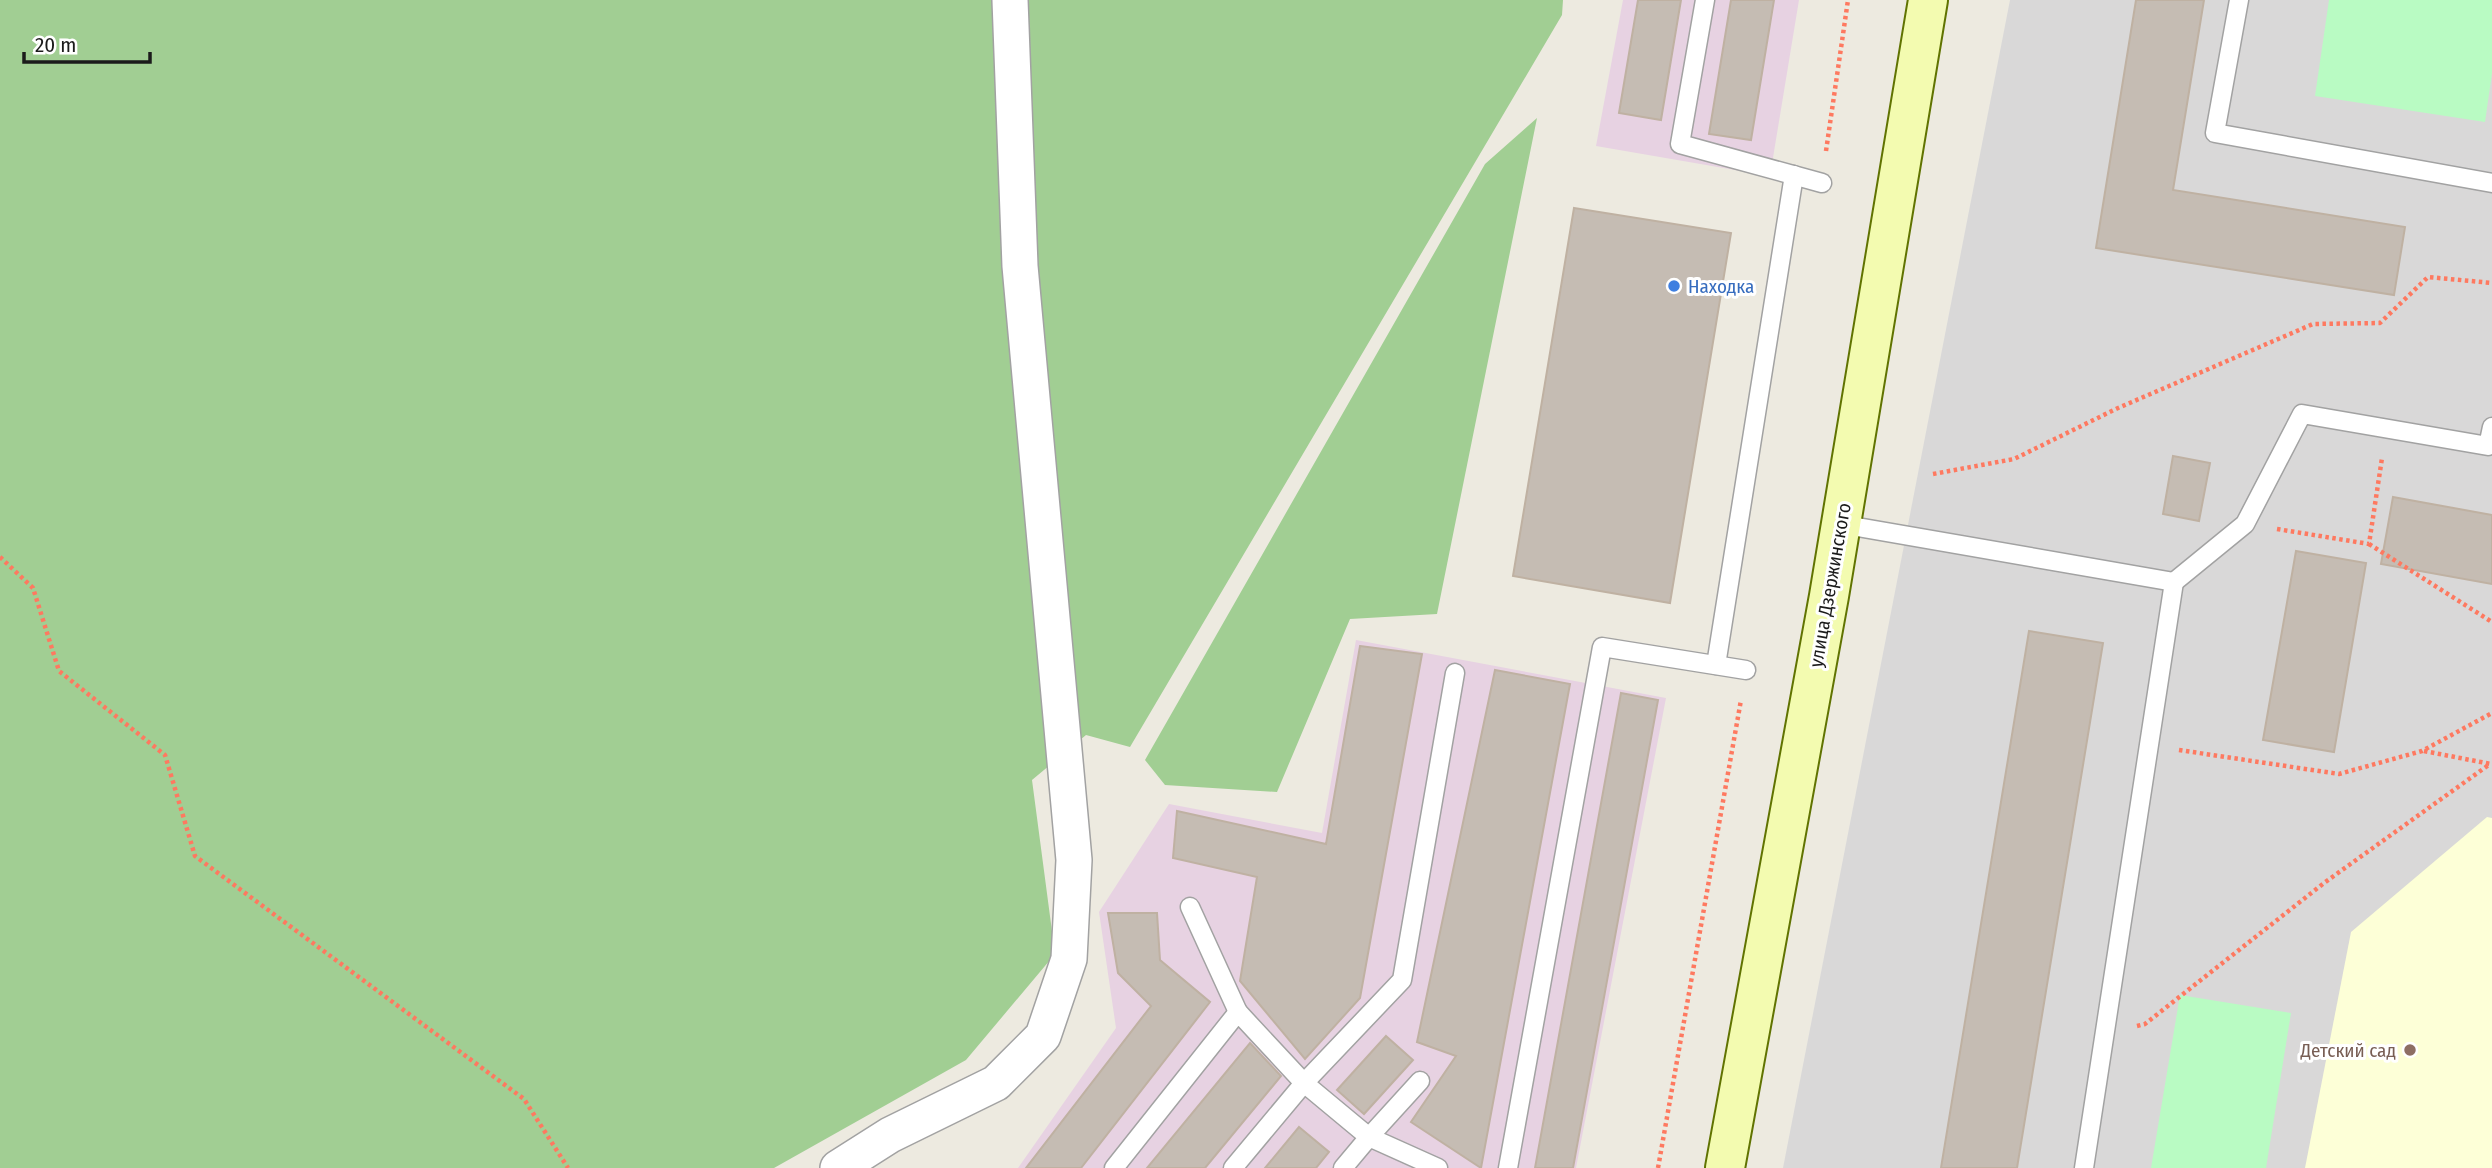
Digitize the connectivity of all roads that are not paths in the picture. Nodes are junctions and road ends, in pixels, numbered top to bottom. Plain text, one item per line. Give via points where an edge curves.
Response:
1 (1010, 0) edge
2 (1705, 0) edge
3 (1927, 0) edge
4 (2239, 0) edge
5 (1794, 175) junction
6 (1822, 183) dead end
7 (2492, 183) edge
8 (2492, 427) edge
9 (1840, 524) junction
10 (2174, 582) junction
11 (1716, 665) junction
12 (1746, 670) dead end
13 (1455, 673) dead end
14 (1190, 907) dead end
15 (1238, 1012) junction
16 (1420, 1081) dead end
17 (1304, 1083) junction
18 (1368, 1137) junction
19 (838, 1168) edge
20 (1114, 1168) edge
21 (1233, 1168) edge
22 (1343, 1168) edge
23 (1438, 1168) edge
24 (1508, 1168) edge
25 (1725, 1168) edge
26 (2084, 1168) edge

1 - 19 street via 1020,266 1074,860 1069,959 1043,1036 996,1083 890,1135
2 - 5 lane via 1680,144
3 - 9 main road, улица Дзержинского
4 - 7 lane via 2215,133
5 - 6 lane
5 - 11 lane
8 - 10 lane via 2488,446 2302,414 2245,524
9 - 10 lane
9 - 25 main road, улица Дзержинского
10 - 26 lane
11 - 12 lane
11 - 24 lane via 1602,647
13 - 17 lane via 1402,980
14 - 15 lane
15 - 17 lane
15 - 20 lane
16 - 18 lane
17 - 18 lane
17 - 21 lane
18 - 22 lane
18 - 23 lane

